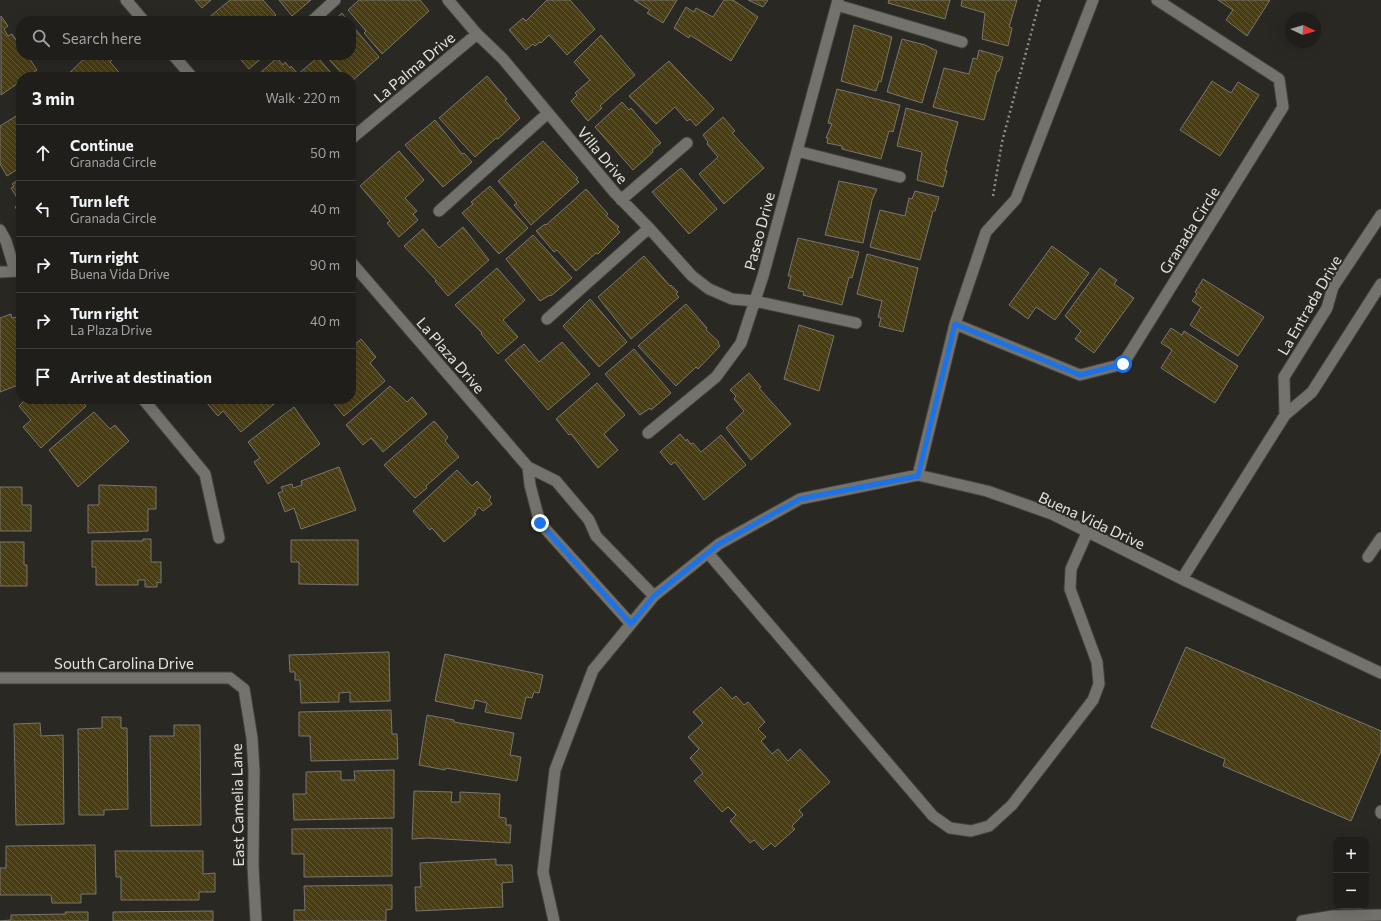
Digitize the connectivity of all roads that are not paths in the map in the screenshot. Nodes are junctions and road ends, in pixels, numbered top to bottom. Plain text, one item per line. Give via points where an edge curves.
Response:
1 (126, 0) edge
2 (335, 0) edge
3 (448, 0) edge
4 (1094, 0) edge
5 (1157, 0) edge
6 (837, 3) edge
7 (140, 16) edge
8 (317, 16) edge
9 (477, 34) junction
10 (962, 42) dead end
11 (177, 60) edge
12 (188, 72) edge
13 (548, 113) junction
14 (356, 135) edge
15 (687, 143) dead end
16 (797, 151) junction
17 (900, 177) dead end
18 (621, 200) junction
19 (439, 211) dead end
20 (1381, 216) edge
21 (650, 228) junction
22 (0, 230) edge
23 (16, 264) edge
24 (356, 268) edge
25 (16, 271) edge
26 (0, 272) edge
27 (1381, 284) edge
28 (755, 301) junction
29 (547, 319) dead end
30 (856, 323) dead end
31 (955, 324) junction
32 (147, 404) edge
33 (1285, 416) junction
34 (648, 433) dead end
35 (528, 467) junction
36 (918, 476) junction
37 (1087, 533) junction
38 (219, 538) dead end
39 (1381, 538) edge
40 (708, 554) junction
41 (1368, 557) dead end
42 (1182, 579) junction
43 (654, 596) junction
44 (631, 624) junction
45 (1381, 673) edge
46 (0, 678) edge
47 (244, 689) joint
48 (1381, 915) edge
49 (256, 921) edge
50 (554, 921) edge
51 (1302, 921) edge

1 - 7 street
2 - 8 street
3 - 9 street, Villa Drive
4 - 31 street via 1016,199 986,232
5 - 31 street, Granada Circle via 1279,79 1283,107 1123,364 1080,375
6 - 10 street
6 - 16 street, Paseo Drive
9 - 13 street, Villa Drive via 503,59
9 - 14 street, La Palma Drive
11 - 12 street
13 - 18 street, Villa Drive
13 - 19 street
15 - 18 street
16 - 17 street
16 - 28 street, Paseo Drive
18 - 21 street, Villa Drive
20 - 33 street, La Entrada Drive via 1333,287 1327,308 1284,377
21 - 28 street, Villa Drive via 692,276 709,289 732,298
21 - 29 street
22 - 23 street
24 - 35 street, La Plaza Drive
25 - 26 street
27 - 33 street via 1312,392
28 - 30 street, Villa Drive
28 - 34 street, Paseo Drive via 741,343 716,377
31 - 36 street
32 - 38 street via 205,474
33 - 42 street
35 - 43 street, La Plaza Drive via 556,481 589,520 596,536
35 - 44 street via 540,523
36 - 37 street, Buena Vida Drive via 987,492 1052,514
36 - 40 street, Buena Vida Drive via 800,499 719,544
37 - 40 street via 1071,569 1070,588 1097,662 1099,684 1093,700 1012,805 989,826 971,831 950,828 933,816
37 - 42 street, Buena Vida Drive
39 - 41 street
40 - 43 street, Buena Vida Drive
42 - 45 street, Buena Vida Drive
43 - 44 street, Buena Vida Drive
44 - 50 street, Buena Vida Drive via 593,670 555,770 543,872
46 - 47 street, South Carolina Drive via 230,678
47 - 49 street, East Camelia Lane via 252,738 254,771 253,866
48 - 51 street via 1333,916

